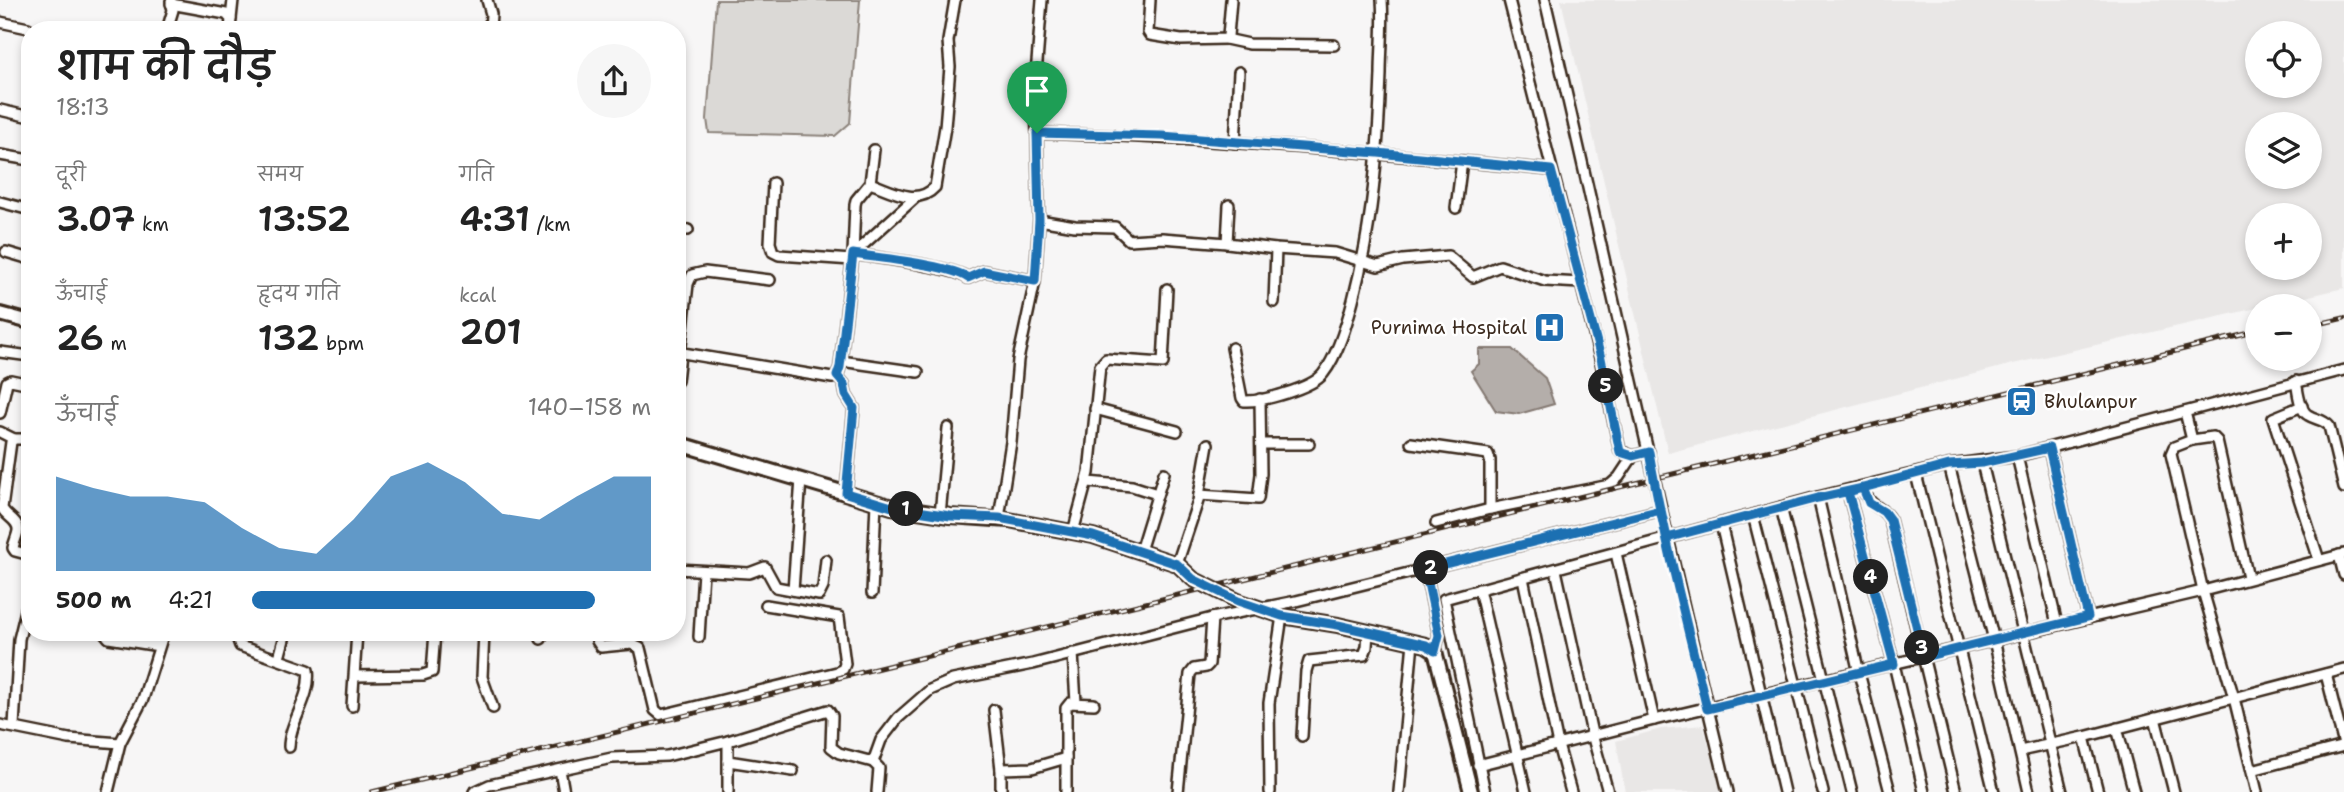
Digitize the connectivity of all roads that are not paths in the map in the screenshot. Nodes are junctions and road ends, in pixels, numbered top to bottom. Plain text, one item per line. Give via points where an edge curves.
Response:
1 (233, 0) edge
2 (487, 0) edge
3 (954, 0) edge
4 (1042, 0) edge
5 (1150, 0) edge
6 (1231, 0) edge
7 (1382, 0) edge
8 (1509, 0) edge
9 (1545, 0) edge
10 (171, 2) edge
11 (231, 19) joint
12 (170, 21) edge
13 (490, 21) edge
14 (0, 22) edge
15 (21, 26) edge
16 (1226, 39) junction
17 (1334, 45) dead end
18 (1239, 72) dead end
19 (0, 110) edge
20 (21, 115) edge
21 (1037, 133) junction
22 (1234, 143) junction
23 (874, 150) dead end
24 (1378, 153) junction
25 (0, 155) edge
26 (21, 158) edge
27 (1462, 162) junction
28 (1551, 170) junction
29 (773, 183) dead end
30 (870, 183) junction
31 (916, 197) junction
32 (0, 202) edge
33 (1229, 205) dead end
34 (21, 208) edge
35 (1456, 208) dead end
36 (1039, 220) junction
37 (1227, 243) junction
38 (1276, 249) junction
39 (6, 252) dead end
40 (21, 256) edge
41 (853, 257) junction
42 (1363, 261) junction
43 (769, 280) dead end
44 (1035, 281) junction
45 (1581, 283) junction
46 (688, 284) joint
47 (1167, 289) dead end
48 (686, 299) edge
49 (1274, 302) dead end
50 (0, 314) edge
51 (21, 320) edge
52 (1232, 348) dead end
53 (0, 352) edge
54 (686, 353) edge
55 (21, 355) edge
56 (841, 361) junction
57 (2344, 370) edge
58 (918, 372) dead end
59 (837, 376) junction
60 (2296, 381) junction
61 (21, 382) edge
62 (1260, 399) junction
63 (2302, 405) junction
64 (1095, 409) junction
65 (2185, 412) junction
66 (0, 413) edge
67 (948, 428) dead end
68 (1177, 431) dead end
69 (0, 432) edge
70 (14, 439) junction
71 (21, 439) edge
72 (2192, 440) junction
73 (1411, 443) dead end
74 (1208, 444) dead end
75 (1261, 444) junction
76 (1309, 444) dead end
77 (686, 446) edge
78 (2049, 448) junction
79 (1649, 452) junction
80 (1633, 456) junction
81 (2017, 457) junction
82 (1982, 463) junction
83 (1949, 465) junction
84 (1164, 474) dead end
85 (1916, 474) junction
86 (801, 479) junction
87 (1088, 482) junction
88 (1863, 488) junction
89 (2344, 488) edge
90 (1848, 492) junction
91 (846, 493) junction
92 (1157, 494) junction
93 (1199, 495) junction
94 (1818, 498) junction
95 (876, 502) junction
96 (1781, 507) junction
97 (1490, 509) junction
98 (1661, 510) junction
99 (940, 515) junction
100 (1754, 515) junction
101 (999, 518) junction
102 (1436, 523) dead end
103 (1721, 524) junction
104 (1073, 532) junction
105 (1667, 538) junction
106 (1140, 551) junction
107 (21, 553) edge
108 (1616, 553) junction
109 (2342, 555) edge
110 (826, 560) dead end
111 (2319, 560) junction
112 (1177, 564) junction
113 (1425, 569) junction
114 (686, 570) edge
115 (1556, 570) junction
116 (703, 571) junction
117 (2344, 575) edge
118 (1523, 578) junction
119 (2248, 578) junction
120 (1479, 589) junction
121 (793, 590) junction
122 (2203, 590) junction
123 (872, 593) dead end
124 (766, 605) dead end
125 (1261, 608) junction
126 (1282, 616) junction
127 (2088, 617) junction
128 (1212, 618) junction
129 (2057, 625) junction
130 (21, 631) edge
131 (1368, 632) junction
132 (2024, 632) junction
133 (699, 637) dead end
134 (1994, 640) junction
135 (128, 641) edge
136 (161, 641) edge
137 (238, 641) edge
138 (284, 641) edge
139 (357, 641) edge
140 (434, 641) edge
141 (484, 641) edge
142 (597, 641) edge
143 (1413, 642) junction
144 (159, 646) junction
145 (1960, 648) junction
146 (1435, 651) junction
147 (1073, 653) junction
148 (1924, 657) junction
149 (279, 659) junction
150 (1894, 664) junction
151 (2344, 669) edge
152 (1859, 673) junction
153 (2326, 674) junction
154 (355, 676) junction
155 (1824, 681) junction
156 (1797, 688) junction
157 (1763, 696) junction
158 (2234, 698) junction
159 (1076, 703) junction
160 (1094, 704) dead end
161 (352, 706) dead end
162 (493, 708) dead end
163 (1707, 709) junction
164 (994, 710) dead end
165 (2155, 718) junction
166 (1654, 720) junction
167 (0, 725) edge
168 (14, 726) junction
169 (2117, 728) junction
170 (1302, 736) dead end
171 (2084, 737) junction
172 (1592, 738) junction
173 (728, 741) junction
174 (120, 743) junction
175 (2049, 744) junction
176 (1558, 745) junction
177 (2344, 746) edge
178 (289, 747) dead end
179 (2020, 751) junction
180 (1516, 756) junction
181 (1066, 758) junction
182 (728, 761) junction
183 (873, 762) junction
184 (1478, 765) junction
185 (1002, 769) junction
186 (560, 770) junction
187 (2252, 770) junction
188 (793, 771) dead end
189 (495, 788) edge
190 (108, 792) edge
191 (474, 792) edge
192 (564, 792) edge
193 (728, 792) edge
194 (877, 792) edge
195 (1001, 792) edge
196 (1066, 792) edge
197 (1178, 792) edge
198 (1270, 792) edge
199 (1399, 792) edge
200 (1471, 792) edge
201 (1485, 792) edge
202 (1526, 792) edge
203 (1571, 792) edge
204 (1608, 792) edge
205 (1728, 792) edge
206 (1784, 792) edge
207 (1824, 792) edge
208 (1852, 792) edge
209 (1890, 792) edge
210 (1924, 792) edge
211 (1956, 792) edge
212 (1994, 792) edge
213 (2029, 792) edge
214 (2062, 792) edge
215 (2098, 792) edge
216 (2134, 792) edge
217 (2174, 792) edge
218 (2258, 792) edge

1 - 11 street
2 - 13 street
3 - 31 street via 937,182 931,191
4 - 21 street via 1035,87
5 - 16 street via 1150,35
6 - 16 street
7 - 24 street
8 - 28 street
9 - 79 street
10 - 11 street
10 - 12 street
14 - 15 street
16 - 17 street via 1250,44
18 - 22 street
19 - 20 street
21 - 22 street
21 - 36 street
22 - 24 street
23 - 30 street
24 - 27 street
24 - 42 street
25 - 26 street
27 - 28 street
27 - 35 street
28 - 45 street
29 - 41 street via 773,252
30 - 31 street
30 - 41 street via 855,205
31 - 41 street
32 - 34 street
33 - 37 street
36 - 37 street via 1115,227 1129,240
36 - 44 street
37 - 38 street
38 - 42 street via 1335,253
38 - 49 street
39 - 40 street
41 - 44 street via 943,269 968,278 984,271
41 - 56 street
42 - 45 street via 1378,266 1448,256 1472,277 1500,266 1545,281
42 - 62 street via 1346,326 1323,374
43 - 46 street via 697,272
44 - 101 street via 1018,360
45 - 80 street via 1620,452
46 - 48 street
47 - 64 street via 1163,363 1106,359 1100,366
50 - 51 street
52 - 62 street via 1242,398
53 - 55 street
54 - 59 street
56 - 58 street
56 - 59 street
57 - 60 street
59 - 91 street via 854,408
60 - 63 street
60 - 65 street
61 - 66 street via 6,382
62 - 75 street
63 - 89 street via 2309,416 2329,426
63 - 111 street via 2273,418
64 - 68 street
64 - 87 street
65 - 72 street
65 - 78 street
67 - 99 street
69 - 70 street
70 - 71 street
70 - 107 street via 9,447 2,508 18,526 13,548
72 - 119 street via 2213,437 2217,441
72 - 122 street via 2174,447 2171,454
73 - 97 street via 1488,454
74 - 93 street
75 - 76 street
75 - 93 street via 1258,499
77 - 86 street
78 - 81 street
78 - 127 street
79 - 80 street
79 - 98 street
80 - 97 street via 1610,485
81 - 82 street
81 - 129 street
82 - 83 street
82 - 132 street
83 - 85 street
83 - 134 street
84 - 92 street
85 - 88 street
85 - 145 street
86 - 91 street
86 - 121 street
87 - 92 street via 1132,486
87 - 104 street
88 - 90 street
88 - 148 street via 1869,503 1890,520
90 - 94 street
90 - 150 street
91 - 95 street
92 - 106 street
93 - 112 street
94 - 96 street
94 - 152 street
95 - 99 street
95 - 123 street
96 - 100 street
96 - 155 street
97 - 102 street
98 - 105 street
98 - 113 street
99 - 101 street
100 - 103 street
100 - 156 street
101 - 104 street
103 - 105 street
103 - 157 street
104 - 106 street
105 - 108 street
105 - 163 street
106 - 112 street
108 - 115 street
108 - 166 street
109 - 111 street
109 - 117 street
110 - 121 street via 819,594
111 - 119 street
112 - 125 street via 1193,579
113 - 125 street
113 - 146 street via 1439,635
114 - 116 street
115 - 118 street
115 - 172 street
116 - 121 street via 749,573 765,567 776,587
116 - 133 street
118 - 120 street
118 - 176 street
119 - 122 street
120 - 180 street
120 - 184 street via 1444,599
122 - 127 street
122 - 158 street
124 - 142 street via 839,618 843,669 661,715 655,710 640,648 601,647
125 - 126 street
125 - 128 street
126 - 131 street
126 - 198 street via 1269,703
127 - 129 street
128 - 147 street
128 - 197 street via 1209,664 1190,674
129 - 132 street
130 - 168 street
131 - 143 street
131 - 170 street via 1364,655 1309,661
132 - 134 street
132 - 175 street
134 - 145 street
134 - 179 street
135 - 144 street
136 - 144 street
137 - 149 street via 240,646
138 - 149 street
139 - 154 street
140 - 154 street via 432,672
141 - 162 street via 482,677
143 - 146 street
143 - 199 street
144 - 174 street via 142,699
145 - 148 street
145 - 212 street
146 - 200 street
147 - 159 street
147 - 183 street via 953,680 930,690 892,724
148 - 150 street
148 - 211 street
149 - 178 street via 305,668 309,674
150 - 152 street
150 - 210 street
151 - 153 street
152 - 155 street
152 - 209 street
153 - 158 street
153 - 177 street
154 - 161 street
155 - 156 street
155 - 208 street
156 - 157 street
156 - 207 street
157 - 163 street
157 - 206 street
158 - 165 street
158 - 187 street
159 - 160 street
159 - 181 street via 1066,708
163 - 166 street
163 - 205 street
164 - 185 street
165 - 169 street
165 - 217 street
166 - 172 street
167 - 168 street
168 - 174 street via 69,739
169 - 171 street
169 - 216 street
171 - 175 street
171 - 215 street
172 - 176 street
172 - 204 street
173 - 182 street
173 - 183 street via 828,710 832,716 831,747
173 - 186 street
174 - 190 street
175 - 179 street
175 - 214 street
176 - 180 street
176 - 203 street
177 - 187 street
179 - 213 street
180 - 184 street
180 - 202 street
181 - 185 street via 1032,768
181 - 196 street
182 - 188 street
182 - 193 street
183 - 194 street via 878,768
184 - 201 street
185 - 195 street
186 - 189 street
186 - 192 street
187 - 218 street
189 - 191 street

